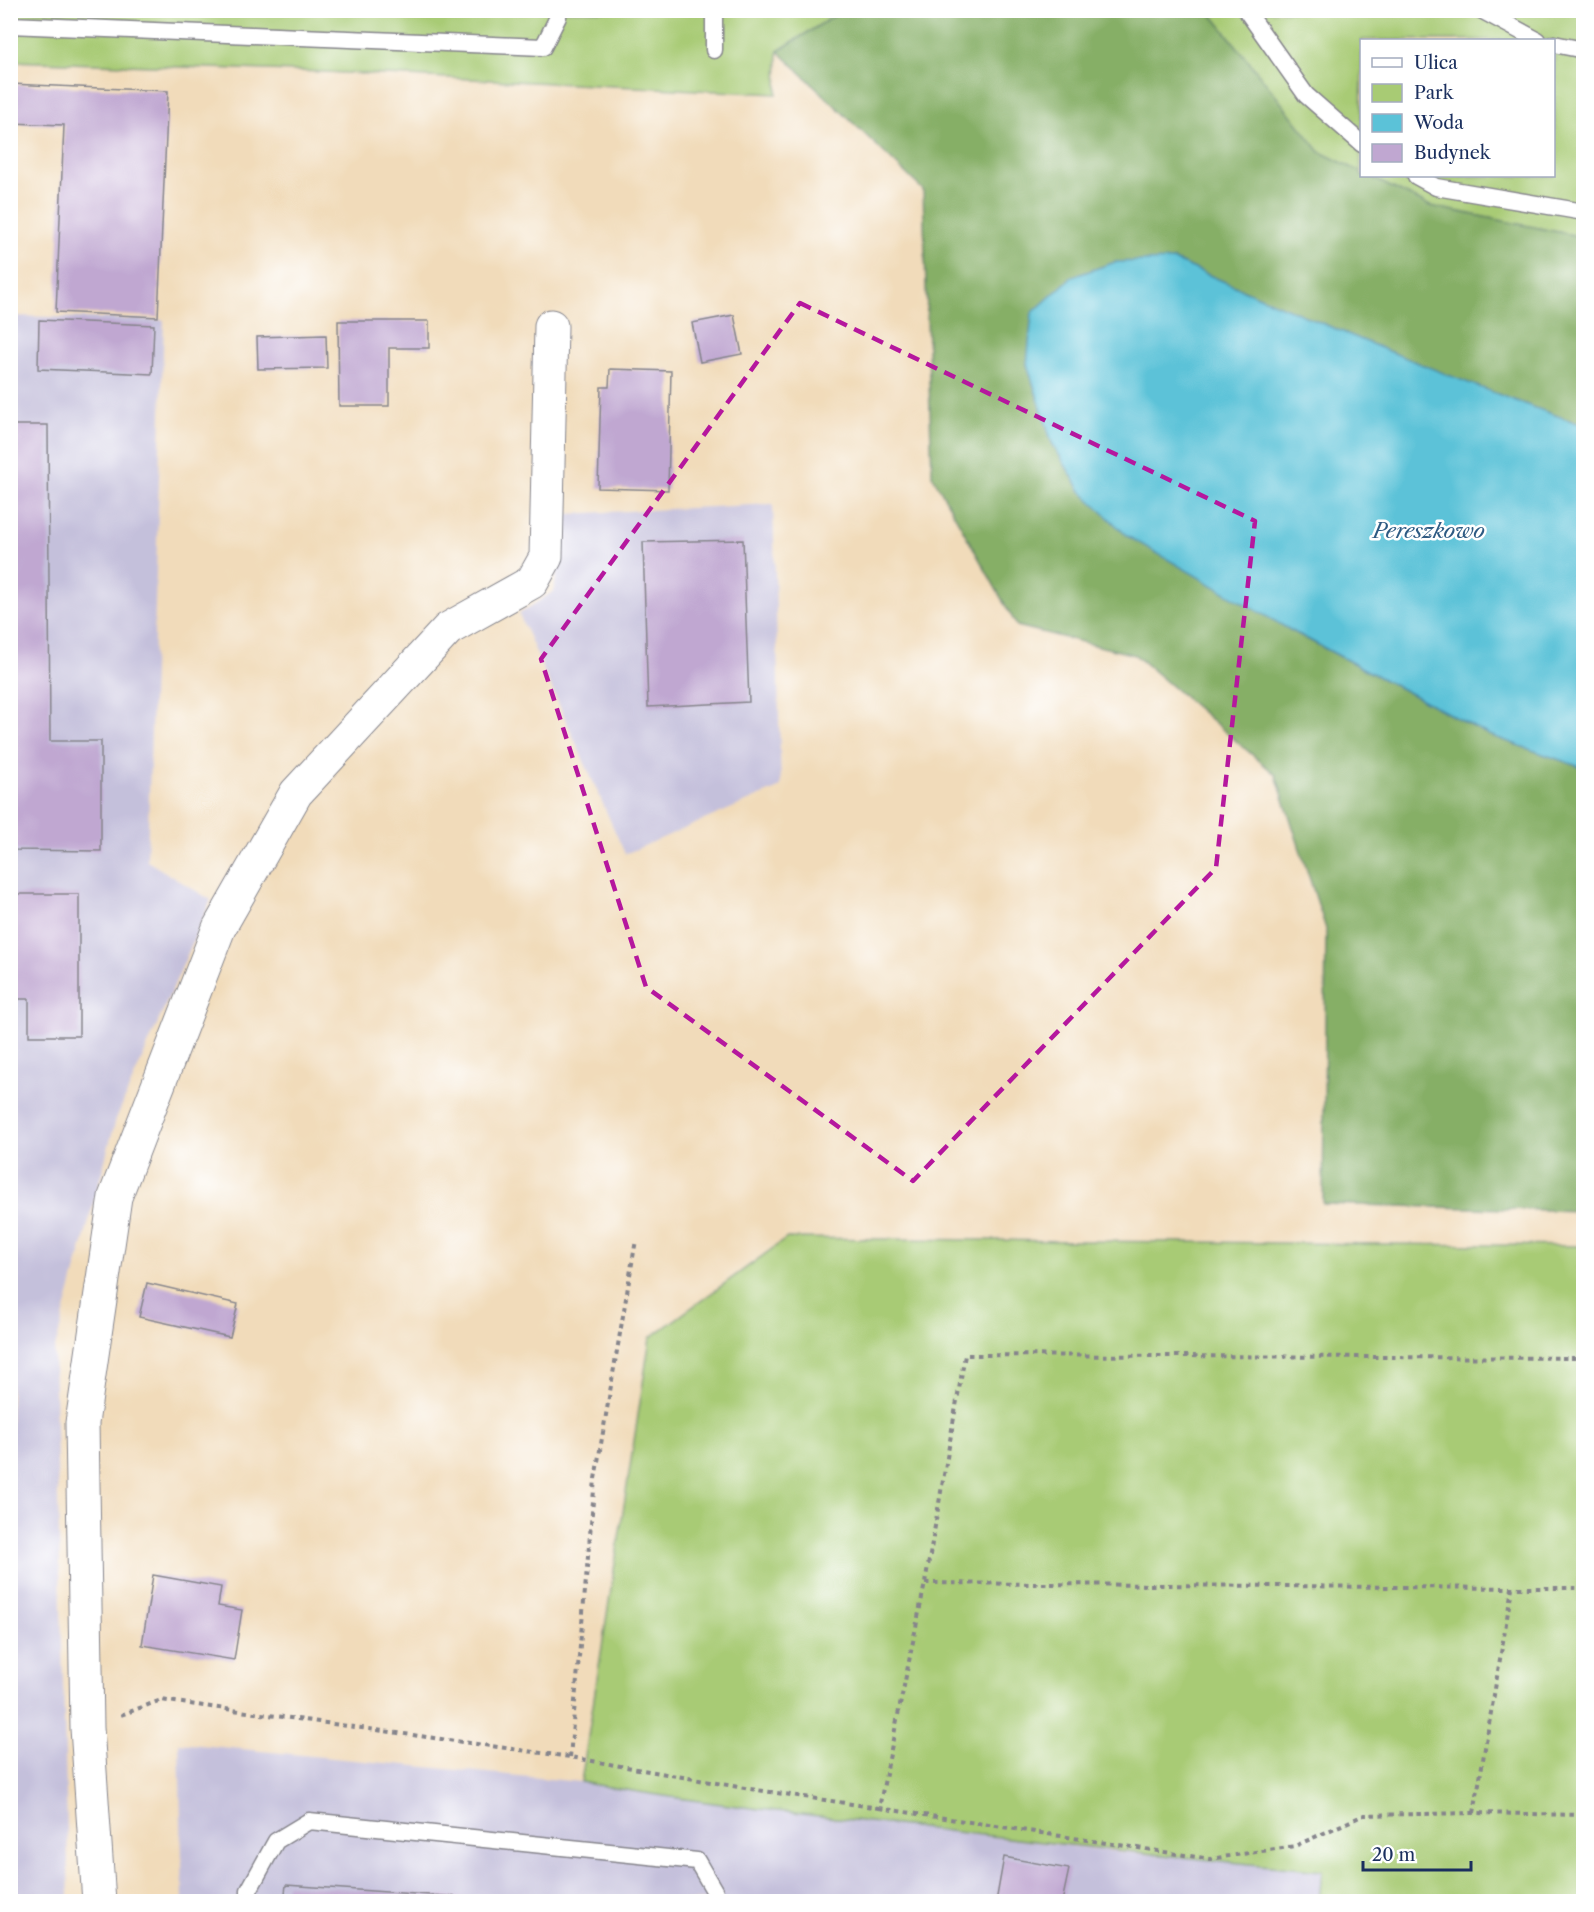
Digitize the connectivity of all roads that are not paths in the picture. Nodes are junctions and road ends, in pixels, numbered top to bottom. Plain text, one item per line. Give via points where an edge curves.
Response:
1 (558, 10) edge
2 (714, 10) edge
3 (1246, 10) edge
4 (1481, 10) edge
5 (10, 25) edge
6 (1535, 39) edge
7 (1555, 44) edge
8 (714, 50) dead end
9 (1584, 50) edge
10 (1360, 142) edge
11 (1418, 177) edge
12 (1584, 212) edge
13 (551, 326) dead end
14 (99, 1902) edge
15 (249, 1902) edge
16 (714, 1902) edge

1 - 5 lane via 543,47
2 - 8 lane
3 - 10 lane via 1306,95
4 - 6 lane
7 - 9 lane
11 - 12 lane via 1436,187
13 - 14 street via 546,557 531,582 448,629 296,793 219,928 115,1197 82,1423 87,1728
15 - 16 lane via 249,1890 276,1841 309,1821 697,1861 715,1892

